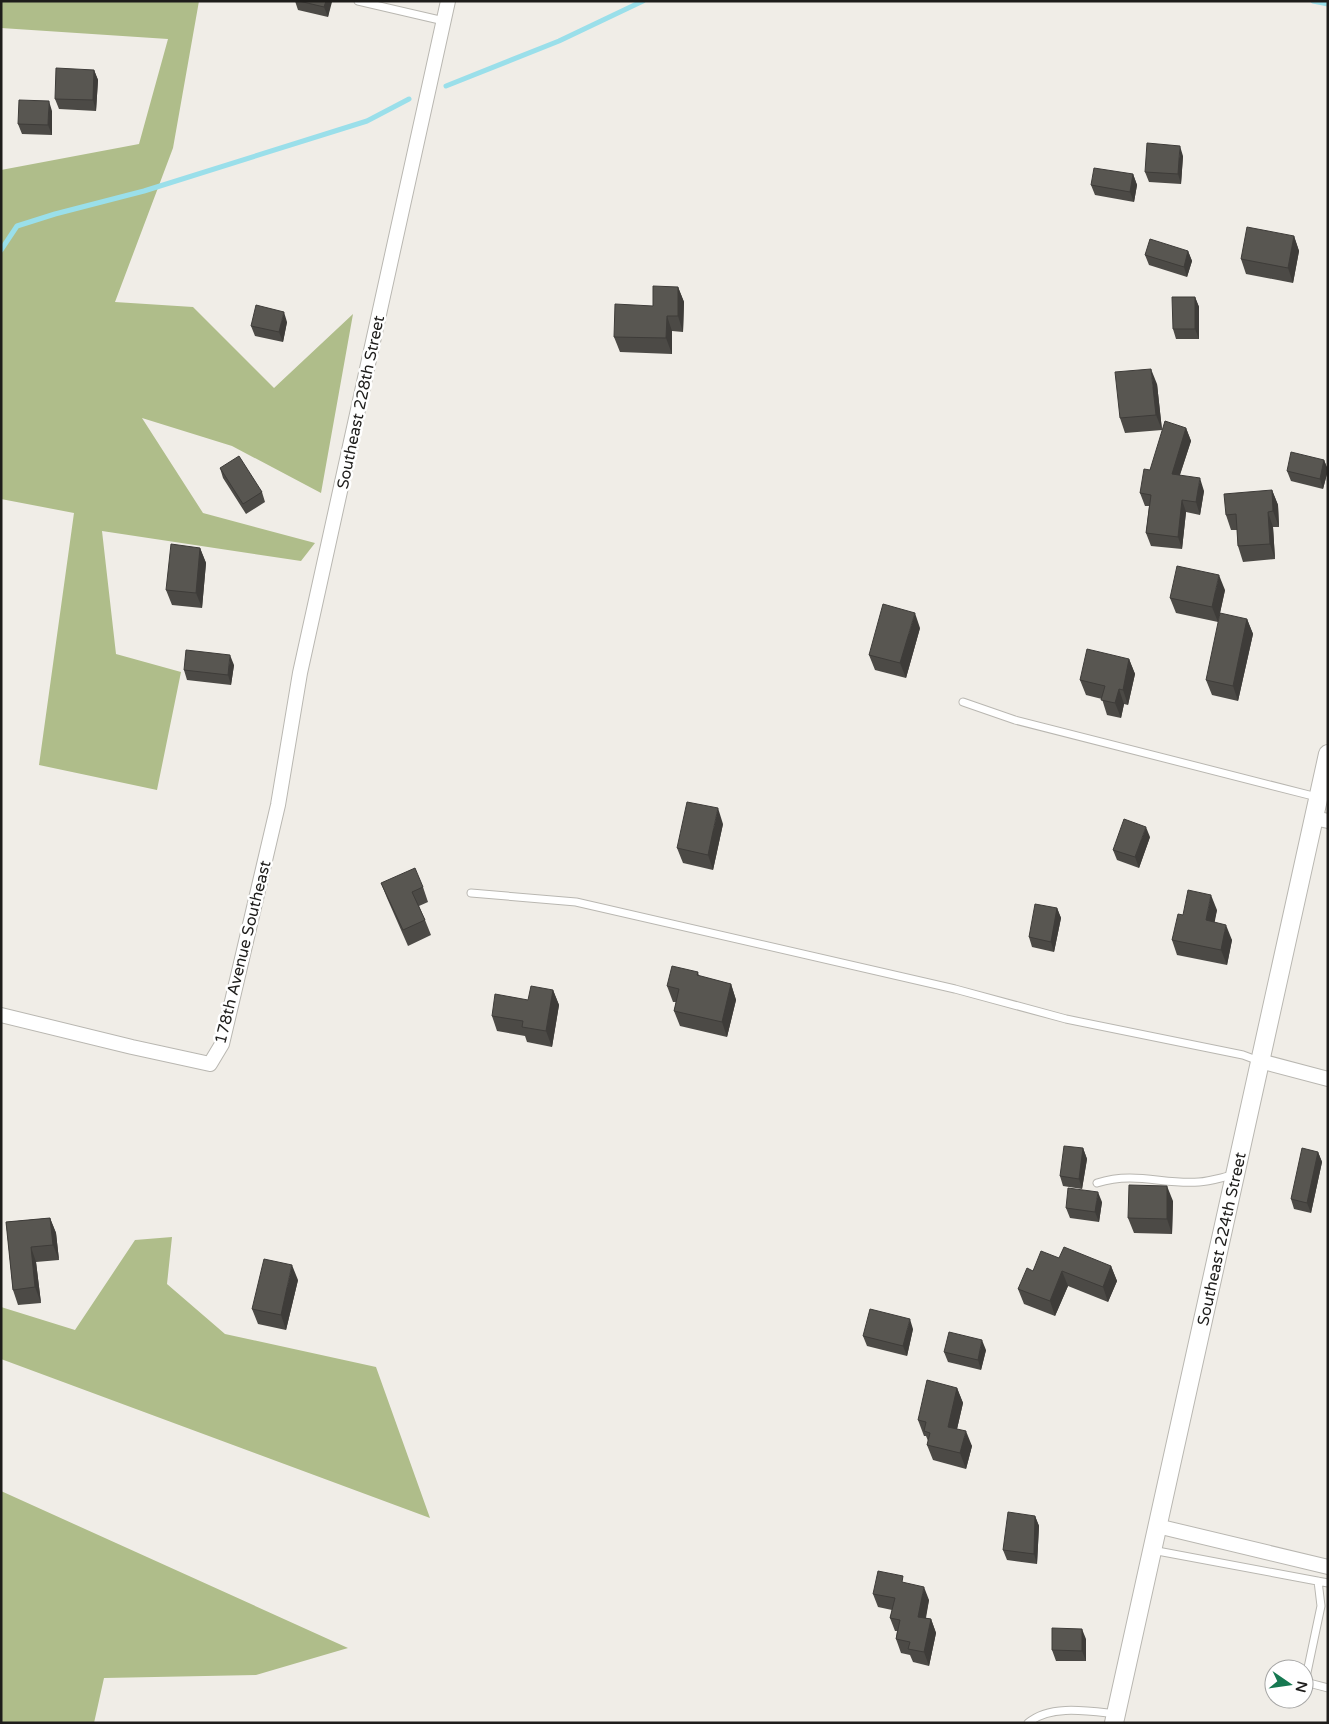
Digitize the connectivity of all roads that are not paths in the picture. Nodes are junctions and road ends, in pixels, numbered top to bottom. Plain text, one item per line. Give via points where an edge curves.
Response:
1 (358, 1) edge
2 (448, 1) edge
3 (444, 21) junction
4 (963, 702) dead end
5 (1328, 754) edge
6 (1318, 798) junction
7 (278, 805) joint
8 (1321, 820) edge
9 (471, 893) dead end
10 (1, 1015) edge
11 (1260, 1061) junction
12 (1328, 1079) edge
13 (1235, 1175) junction
14 (1097, 1183) dead end
15 (1157, 1526) junction
16 (1152, 1550) junction
17 (1328, 1568) edge
18 (1318, 1581) junction
19 (1328, 1583) edge
20 (1328, 1688) edge
21 (1115, 1718) edge
22 (1028, 1723) edge

1 - 3 lane
2 - 3 street, Southeast 228th Street
3 - 7 street, Southeast 228th Street via 300,673
4 - 6 lane via 1015,720
5 - 6 street, Southeast 224th Street
6 - 8 street, Southeast 224th Street
7 - 10 street, 178th Avenue Southeast via 228,1023 222,1044 210,1064
8 - 11 street, Southeast 224th Street
9 - 11 lane via 576,902 954,989 1066,1019
11 - 12 street
11 - 13 street, Southeast 224th Street
13 - 14 lane via 1198,1182 1141,1177
13 - 15 street, Southeast 224th Street
15 - 16 street, Southeast 224th Street
15 - 17 street
16 - 18 lane
16 - 21 street, Southeast 224th Street
18 - 19 lane
18 - 20 lane via 1321,1606 1305,1682
21 - 22 lane via 1076,1710 1048,1713

